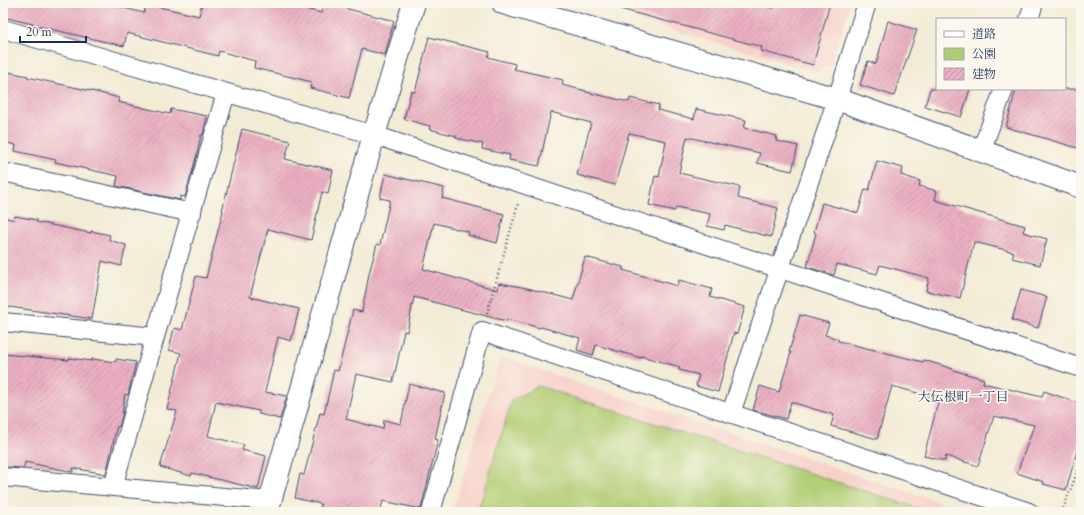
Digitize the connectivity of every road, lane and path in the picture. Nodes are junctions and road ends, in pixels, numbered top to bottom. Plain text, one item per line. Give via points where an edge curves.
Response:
1 (414, 3) edge
2 (503, 3) edge
3 (867, 3) edge
4 (1034, 3) edge
5 (1028, 18) edge
6 (3, 29) edge
7 (1004, 90) edge
8 (226, 93) junction
9 (837, 99) junction
10 (374, 135) junction
11 (981, 151) junction
12 (3, 172) edge
13 (523, 184) junction
14 (1081, 187) edge
15 (192, 214) junction
16 (779, 268) junction
17 (3, 322) edge
18 (482, 331) junction
19 (155, 337) junction
20 (1081, 368) edge
21 (731, 413) junction
22 (1081, 462) edge
23 (3, 477) edge
24 (113, 487) junction
25 (268, 507) edge
26 (431, 512) edge
27 (1029, 512) edge
28 (1062, 512) edge

1 - 10 street
2 - 9 street
3 - 9 street
4 - 5 street
6 - 8 street
7 - 11 street
8 - 10 street
8 - 15 street
9 - 11 street
9 - 16 street
10 - 13 street
10 - 25 street
11 - 14 street
12 - 15 street
13 - 16 street
13 - 18 path
15 - 19 street
16 - 20 street
16 - 21 street
17 - 19 street
18 - 21 street
18 - 26 street
19 - 24 street
21 - 27 street
22 - 28 path
23 - 24 street
24 - 25 street

